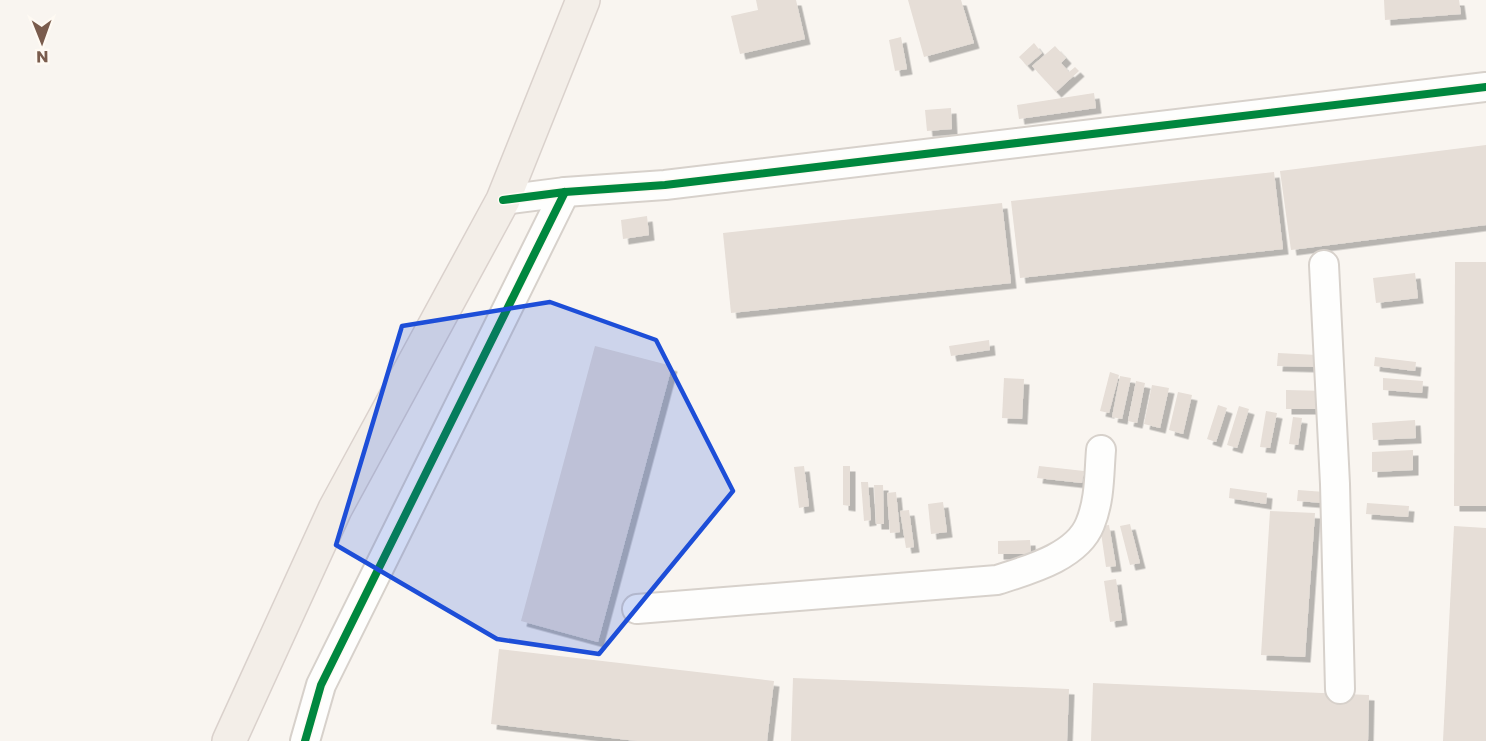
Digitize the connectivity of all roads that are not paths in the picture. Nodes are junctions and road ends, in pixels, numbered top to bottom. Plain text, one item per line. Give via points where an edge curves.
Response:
1 (583, 0) edge
2 (1486, 87) edge
3 (565, 192) junction
4 (503, 200) junction
5 (1324, 265) dead end
6 (1101, 450) dead end
7 (637, 609) dead end
8 (1340, 688) dead end
9 (230, 741) edge
10 (305, 741) edge

1 - 4 main road
2 - 3 street via 677,183
3 - 4 street
3 - 10 street via 321,685
4 - 9 main road via 335,509
5 - 8 street
6 - 7 street via 1098,494 1090,525 1073,547 1041,566 998,580

